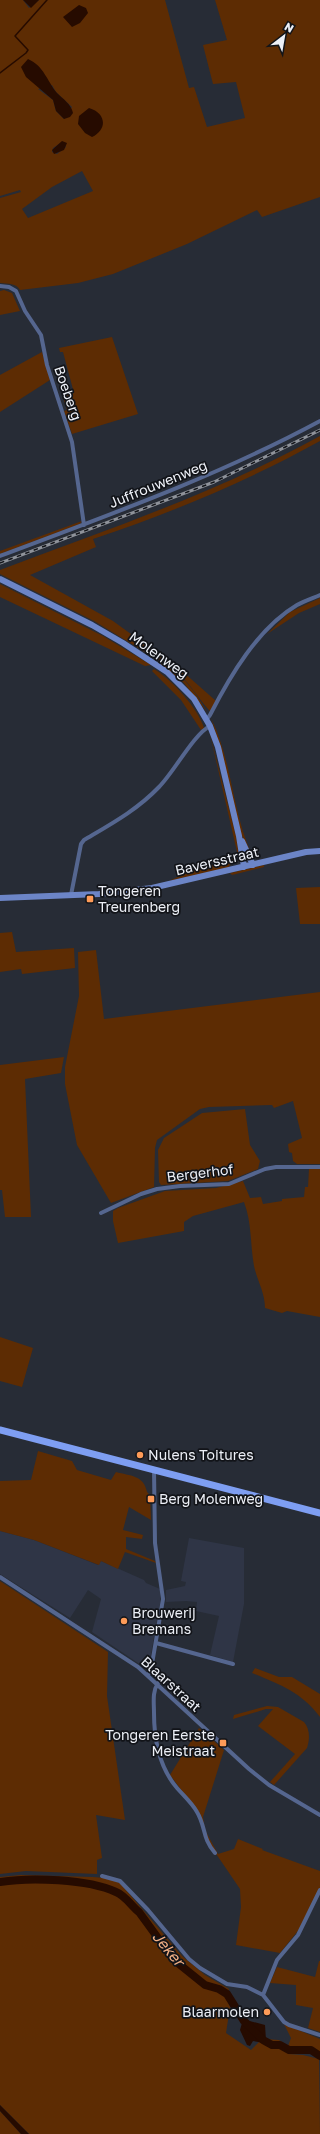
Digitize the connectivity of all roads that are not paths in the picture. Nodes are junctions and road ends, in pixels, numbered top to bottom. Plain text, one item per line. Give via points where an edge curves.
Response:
1 (0, 286) edge
2 (320, 421) edge
3 (84, 525) junction
4 (0, 556) edge
5 (0, 579) edge
6 (320, 595) edge
7 (207, 718) junction
8 (210, 726) junction
9 (239, 836) junction
10 (320, 851) edge
11 (253, 865) junction
12 (244, 867) junction
13 (71, 895) junction
14 (0, 898) edge
15 (320, 1166) edge
16 (101, 1213) dead end
17 (0, 1430) edge
18 (154, 1469) junction
19 (320, 1513) edge
20 (0, 1577) edge
21 (156, 1643) junction
22 (233, 1664) dead end
23 (148, 1675) junction
24 (158, 1683) junction
25 (320, 1815) edge
26 (215, 1853) dead end
27 (102, 1876) dead end
28 (320, 1890) edge
29 (263, 1995) junction
30 (320, 2035) edge

1 - 3 street, Boeberg via 16,291 42,335 47,365 72,442
2 - 3 street, Juffrouwenweg via 244,460
3 - 4 street, Juffrouwenweg
5 - 7 main road, Molenweg via 92,625 155,663 185,688
6 - 7 street via 298,605 264,635 236,667
7 - 8 main road, Molenweg
8 - 9 main road, Molenweg via 218,747
8 - 13 street via 200,734 160,786 144,802 125,817 84,840
9 - 11 main road, Molenweg
9 - 12 main road, Molenweg
10 - 11 main road, Baversstraat
11 - 12 main road, Baversstraat
12 - 13 main road, Baversstraat via 152,888
13 - 14 main road, Baversstraat
15 - 16 street, Bergerhof via 276,1167 229,1184 180,1186 157,1190 141,1194
17 - 18 main road
18 - 19 main road
18 - 21 street via 155,1543 163,1599
20 - 23 street, Blaarstraat
21 - 22 street
21 - 23 street
23 - 24 street, Blaarstraat
24 - 25 street, Blaarstraat via 179,1706 249,1769 269,1785
24 - 26 street via 154,1693 154,1722 155,1741 160,1758 170,1779 197,1810 206,1841
27 - 29 street via 120,1881 189,1959 221,1982 246,1987
28 - 29 street via 298,1935 277,1960
29 - 30 street via 284,2022

